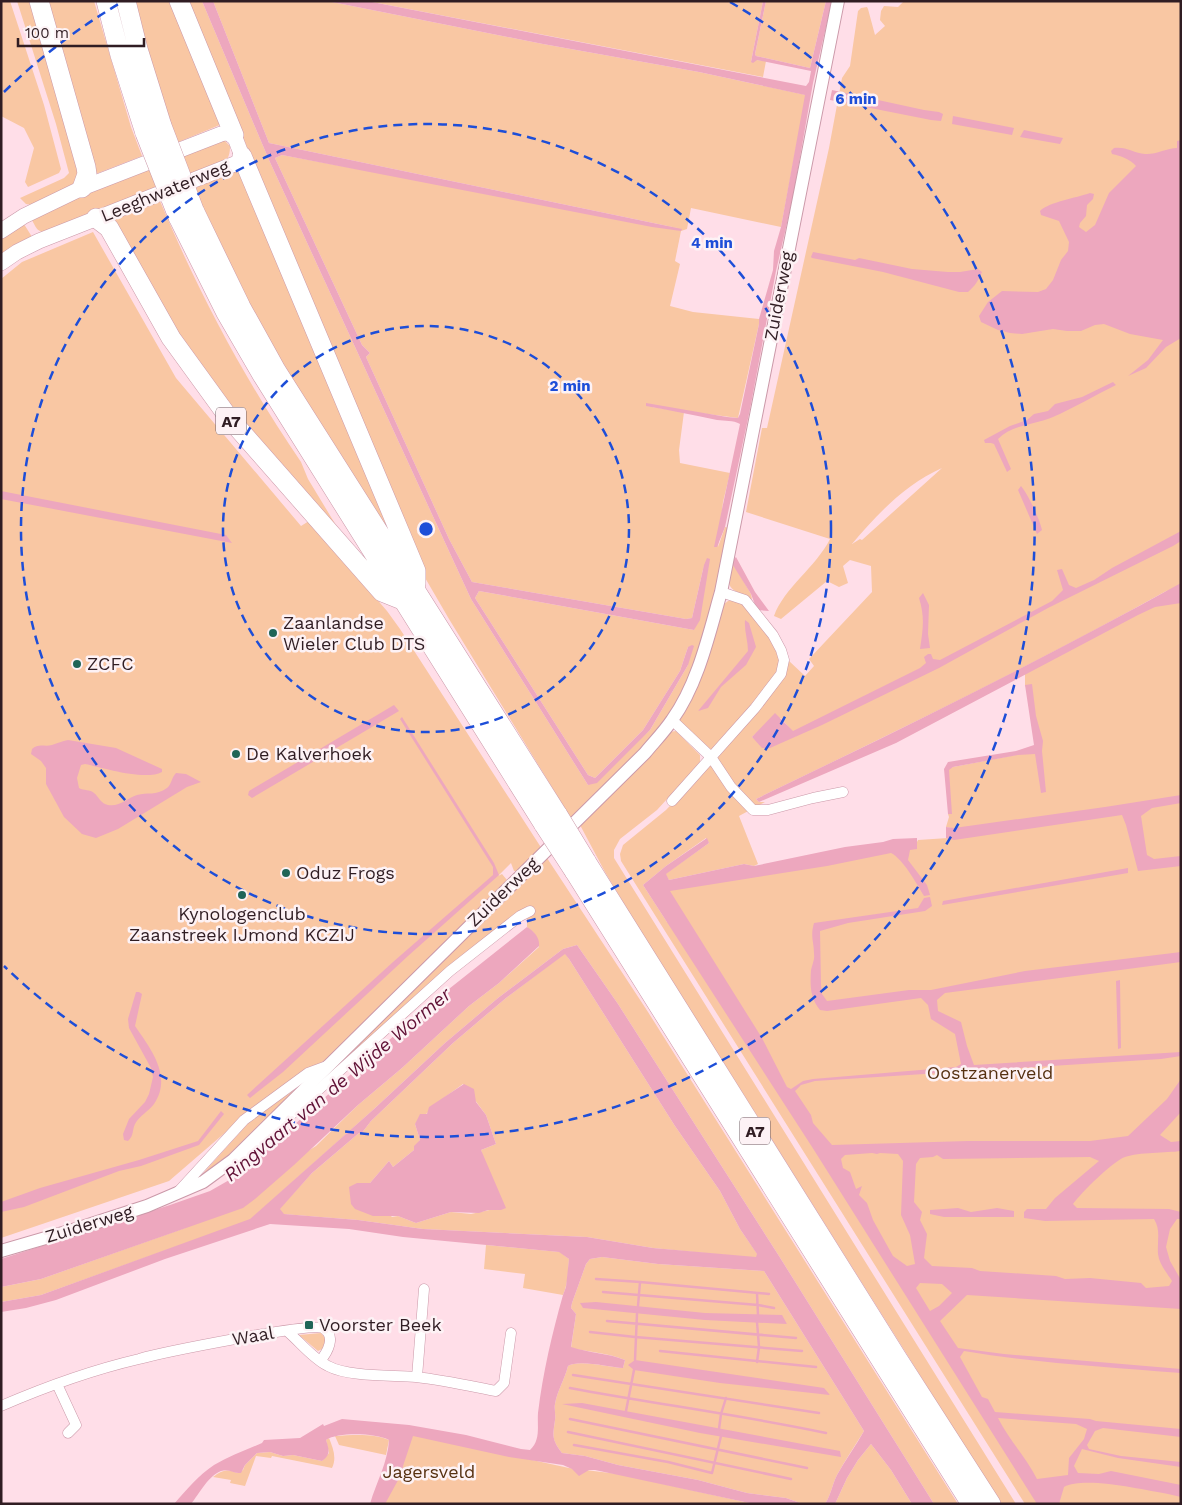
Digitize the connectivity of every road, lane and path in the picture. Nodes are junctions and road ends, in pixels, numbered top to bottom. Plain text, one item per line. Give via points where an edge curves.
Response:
1 (39, 1) edge
2 (106, 1) edge
3 (126, 1) edge
4 (179, 1) edge
5 (838, 1) edge
6 (154, 130) junction
7 (234, 135) junction
8 (242, 156) junction
9 (82, 188) junction
10 (96, 218) junction
11 (1, 230) edge
12 (1, 263) edge
13 (721, 592) junction
14 (410, 596) junction
15 (672, 720) junction
16 (711, 757) junction
17 (843, 792) dead end
18 (672, 801) dead end
19 (580, 866) junction
20 (530, 911) dead end
21 (330, 1064) junction
22 (233, 1160) junction
23 (176, 1194) junction
24 (1, 1250) edge
25 (424, 1289) dead end
26 (288, 1331) junction
27 (511, 1333) dead end
28 (320, 1361) junction
29 (417, 1377) junction
30 (56, 1384) junction
31 (1, 1406) edge
32 (68, 1433) dead end
33 (971, 1504) edge
34 (991, 1504) edge

1 - 9 highway via 86,167
2 - 6 highway, A7 via 120,55
3 - 6 highway, A7
4 - 7 highway
5 - 13 street, Zuiderweg
6 - 14 highway, A7, bridge via 226,313 262,375
7 - 8 main road, Leeghwaterweg
7 - 9 main road, Leeghwaterweg via 226,133 213,137
8 - 10 main road, Leeghwaterweg via 236,162
8 - 14 highway, A7 via 416,571
9 - 11 main road, Leeghwaterweg
10 - 12 main road, Leeghwaterweg via 39,241
10 - 14 highway, A7 via 109,228 171,338 229,418 382,592
13 - 15 street, Zuiderweg via 697,671
13 - 16 street via 745,600 773,636 784,660 781,674
14 - 19 highway, A7, bridge
15 - 16 street
15 - 21 street, Zuiderweg via 645,753
16 - 17 street via 731,787 753,810 768,810
16 - 18 street
19 - 33 highway, A7
19 - 34 highway, A7
20 - 22 street, Zuiderweg via 450,971 252,1150
21 - 22 street, Zuiderweg
21 - 23 street, Zuiderweg via 308,1073 244,1120
22 - 23 street, Zuiderweg via 203,1182
23 - 24 street, Zuiderweg via 91,1224
25 - 29 street
26 - 28 street, Waal
26 - 28 street via 323,1328 330,1342
26 - 30 street, Waal via 137,1359
27 - 29 street, Waal via 504,1383 496,1391
28 - 29 street, Waal via 341,1370
30 - 31 street, Waal
30 - 32 street via 76,1425

